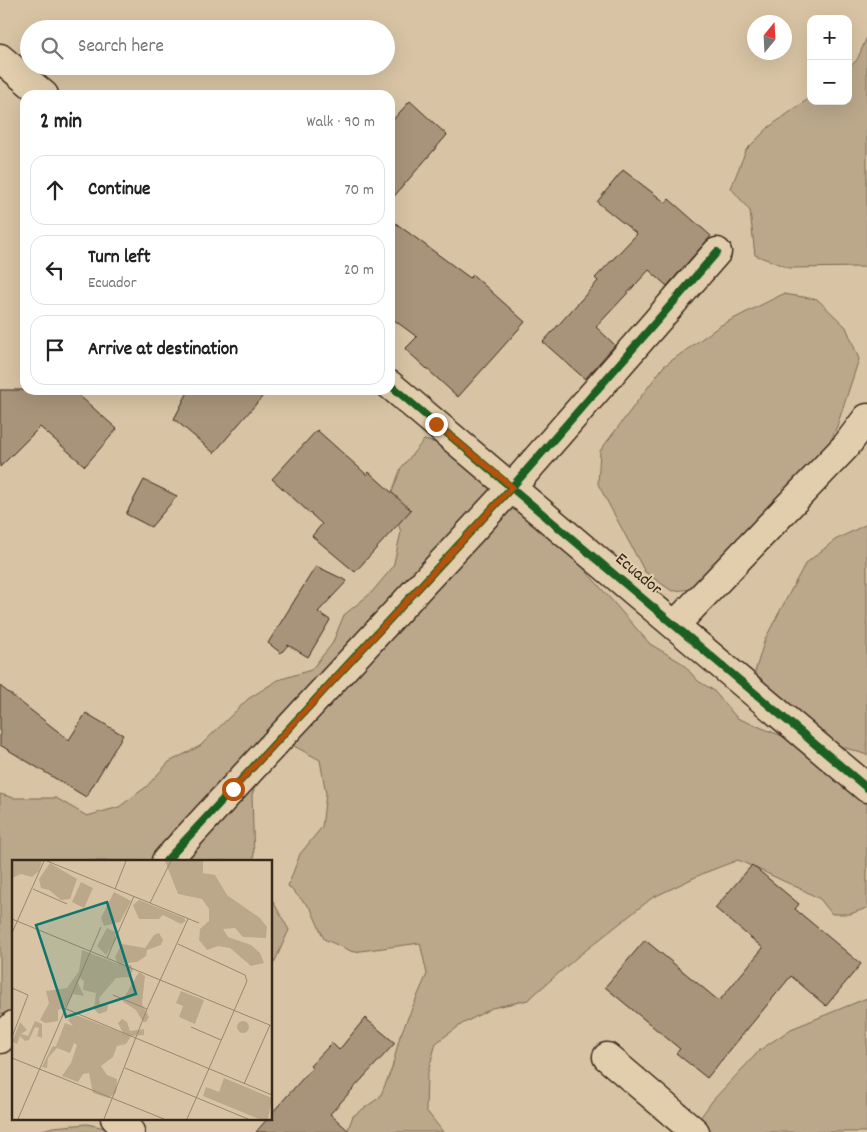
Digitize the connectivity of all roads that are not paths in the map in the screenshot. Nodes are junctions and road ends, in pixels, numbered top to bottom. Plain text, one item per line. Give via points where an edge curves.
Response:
1 (0, 58) edge
2 (20, 75) edge
3 (20, 75) edge
4 (38, 90) edge
5 (717, 252) dead end
6 (395, 389) edge
7 (867, 418) edge
8 (512, 487) junction
9 (674, 625) junction
10 (867, 788) edge
11 (167, 860) edge
12 (12, 1028) edge
13 (0, 1039) edge
14 (607, 1057) dead end
15 (117, 1120) edge
16 (130, 1132) edge
17 (695, 1132) edge

1 - 2 street
3 - 4 street
5 - 8 street
6 - 8 street, Ecuador
7 - 9 street via 846,446
8 - 9 street, Ecuador
8 - 11 street
9 - 10 street, Ecuador
12 - 13 street
14 - 17 street
15 - 16 street

